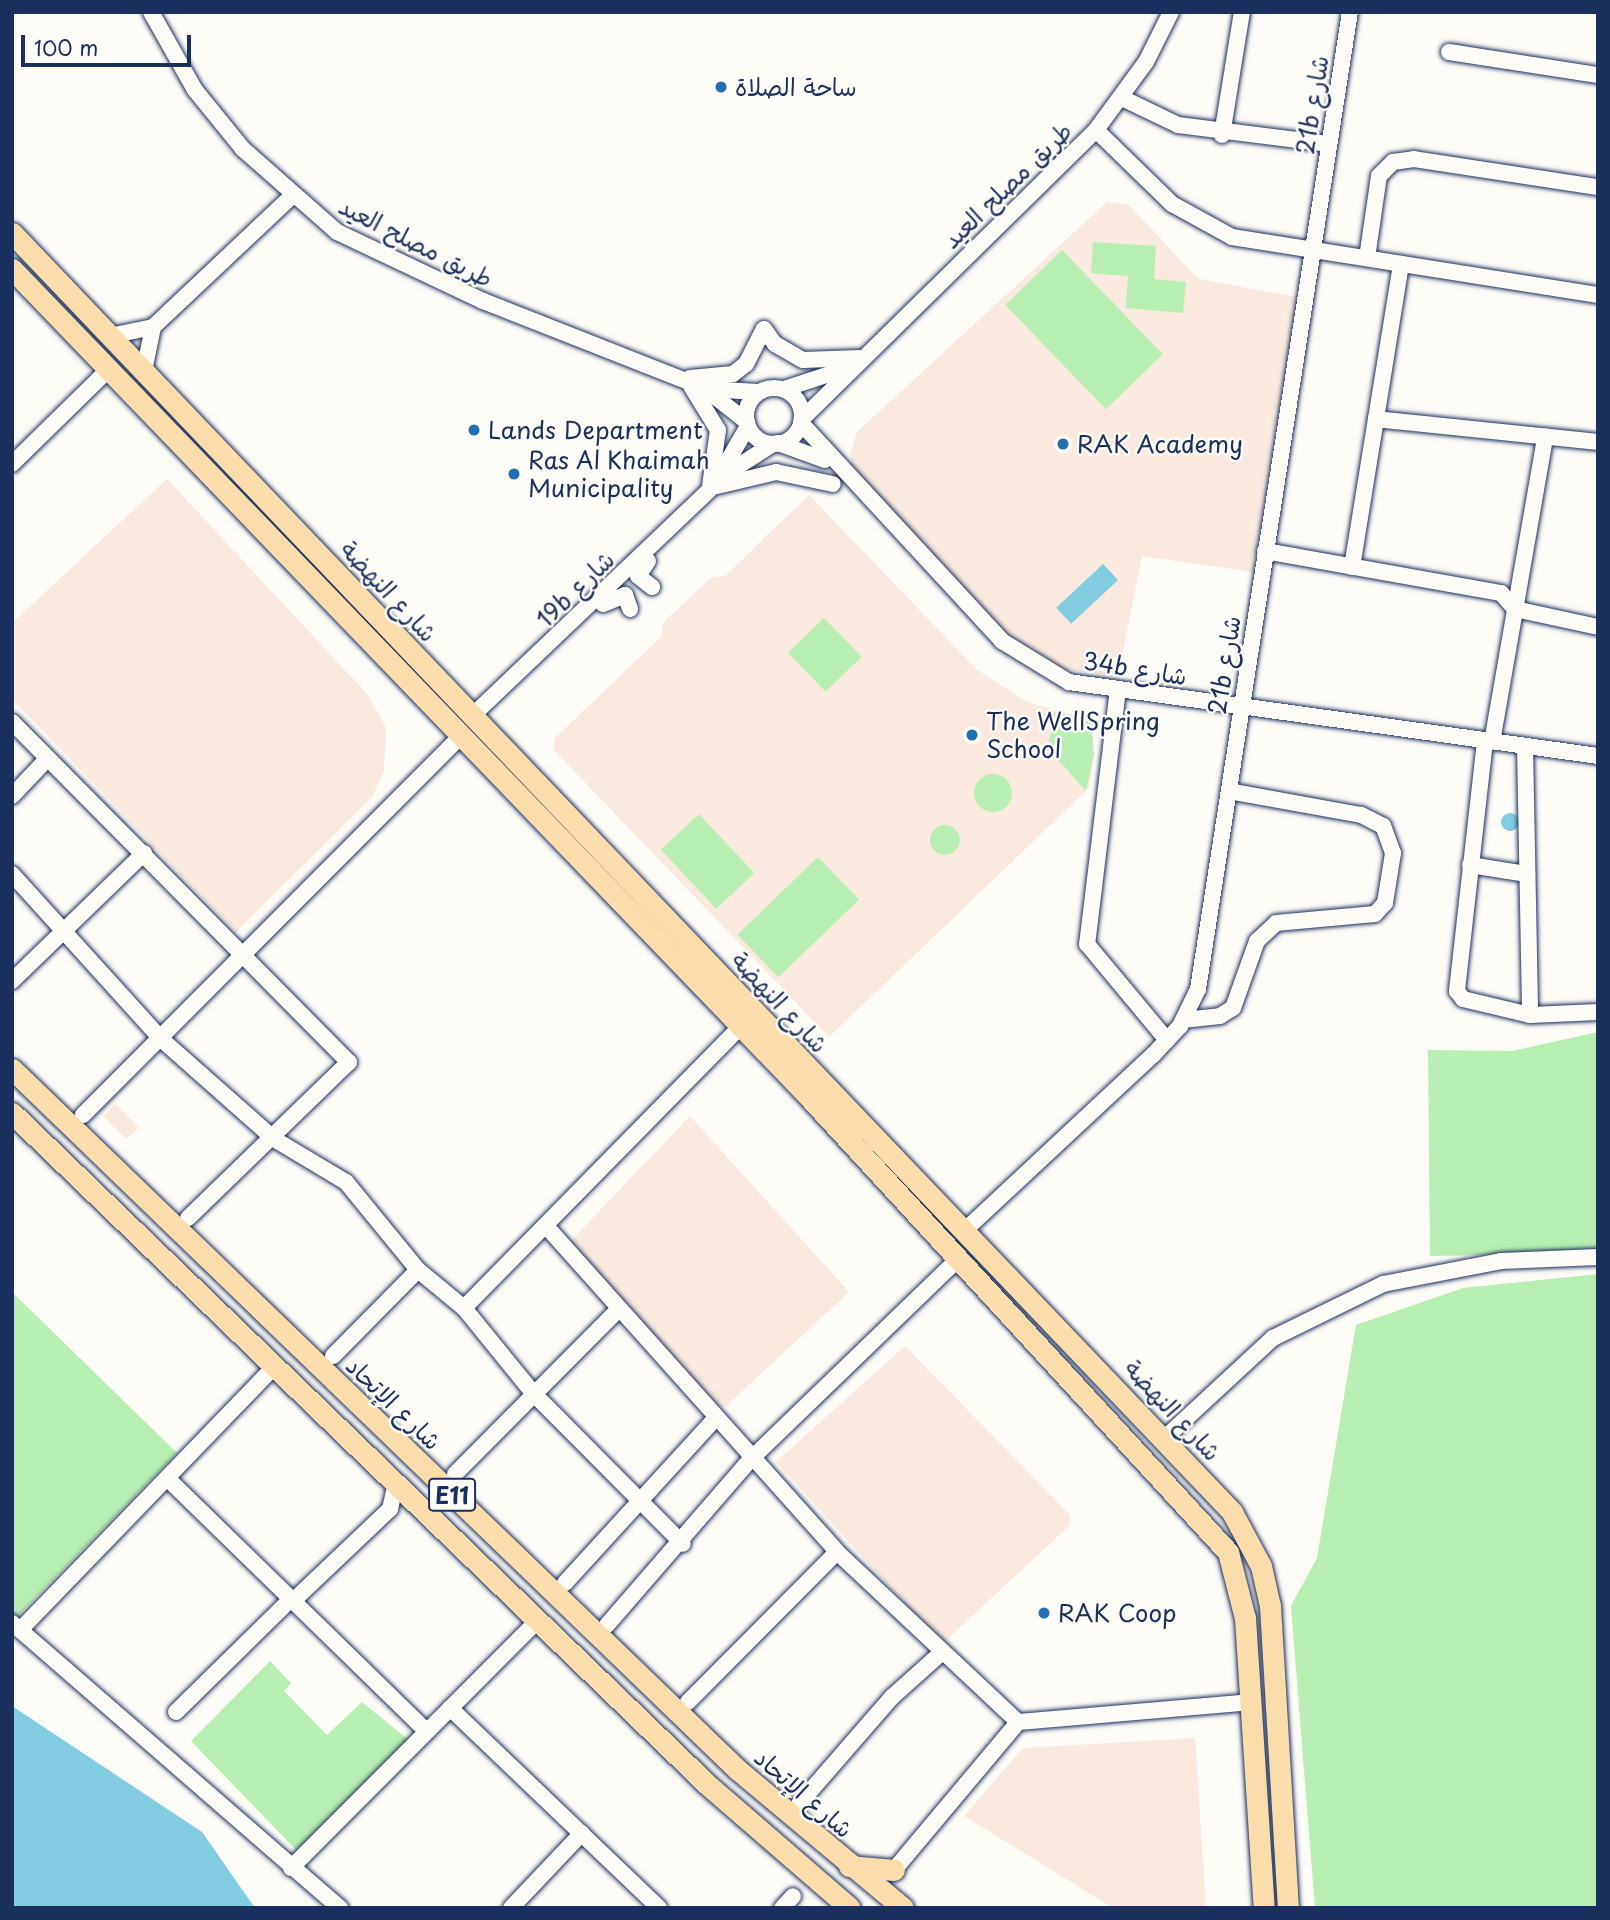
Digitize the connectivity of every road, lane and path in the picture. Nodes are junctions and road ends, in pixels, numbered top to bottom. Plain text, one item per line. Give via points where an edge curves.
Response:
1 (151, 12) edge
2 (1171, 12) edge
3 (1242, 12) edge
4 (1350, 12) edge
5 (1449, 52) dead end
6 (1598, 75) edge
7 (1122, 98) junction
8 (1096, 130) junction
9 (1222, 135) junction
10 (1328, 144) junction
11 (1598, 187) edge
12 (291, 197) junction
13 (12, 233) edge
14 (1312, 250) junction
15 (1367, 258) junction
16 (1401, 264) junction
17 (12, 269) edge
18 (1598, 295) edge
19 (153, 327) junction
20 (110, 336) junction
21 (853, 363) junction
22 (110, 368) junction
23 (144, 371) junction
24 (678, 376) junction
25 (704, 388) junction
26 (784, 389) junction
27 (758, 393) junction
28 (1376, 419) junction
29 (801, 421) junction
30 (747, 424) junction
31 (1545, 438) junction
32 (1598, 442) edge
33 (775, 444) junction
34 (12, 464) edge
35 (833, 465) junction
36 (833, 484) dead end
37 (709, 491) junction
38 (688, 512) junction
39 (273, 544) junction
40 (309, 545) junction
41 (1265, 551) junction
42 (1352, 567) junction
43 (652, 587) dead end
44 (630, 609) dead end
45 (1515, 609) junction
46 (1598, 627) edge
47 (517, 676) junction
48 (1118, 689) junction
49 (1241, 705) junction
50 (471, 717) junction
51 (12, 722) edge
52 (461, 736) junction
53 (1488, 742) junction
54 (1525, 747) junction
55 (1598, 756) edge
56 (47, 759) junction
57 (1229, 791) junction
58 (12, 796) edge
59 (144, 853) junction
60 (1470, 865) junction
61 (12, 874) edge
62 (1527, 874) junction
63 (64, 935) junction
64 (243, 951) junction
65 (12, 981) edge
66 (1598, 1012) edge
67 (1530, 1016) junction
68 (1183, 1020) junction
69 (738, 1029) junction
70 (160, 1038) junction
71 (1167, 1040) junction
72 (12, 1069) edge
73 (809, 1097) junction
74 (83, 1115) dead end
75 (13, 1116) edge
76 (858, 1122) junction
77 (274, 1139) junction
78 (188, 1218) dead end
79 (546, 1226) junction
80 (963, 1232) junction
81 (1598, 1257) edge
82 (959, 1258) junction
83 (418, 1270) junction
84 (464, 1308) junction
85 (619, 1309) junction
86 (333, 1356) dead end
87 (275, 1366) junction
88 (534, 1394) junction
89 (715, 1419) junction
90 (1166, 1437) junction
91 (750, 1460) junction
92 (455, 1474) dead end
93 (167, 1478) junction
94 (396, 1484) junction
95 (642, 1503) junction
96 (683, 1544) junction
97 (837, 1552) junction
98 (562, 1587) junction
99 (292, 1600) junction
100 (538, 1620) junction
101 (607, 1625) dead end
102 (16, 1626) edge
103 (613, 1651) junction
104 (941, 1653) junction
105 (585, 1665) junction
106 (688, 1702) dead end
107 (1250, 1702) junction
108 (450, 1708) junction
109 (176, 1712) dead end
110 (1018, 1721) junction
111 (427, 1732) junction
112 (799, 1804) dead end
113 (582, 1833) junction
114 (849, 1866) junction
115 (291, 1868) junction
116 (894, 1870) joint
117 (651, 1905) edge
118 (340, 1908) edge
119 (510, 1908) edge
120 (850, 1908) edge
121 (903, 1908) edge
122 (1264, 1908) edge
123 (1287, 1908) edge

1 - 12 street, طريق مصلح العيد via 195,90
2 - 7 street, طريق مصلح العيد
3 - 9 street
4 - 10 street, 21b شارع
5 - 6 street
7 - 8 street, طريق مصلح العيد
7 - 9 street via 1178,125
8 - 14 street via 1194,220 1232,237
8 - 21 street, طريق مصلح العيد
9 - 10 street
10 - 14 street, 21b شارع
11 - 15 street via 1414,159 1393,162 1379,176
12 - 19 street
12 - 24 street, طريق مصلح العيد via 337,232 467,294
13 - 20 main road, شارع النهضة
14 - 15 street
14 - 41 street, 21b شارع
15 - 16 street
16 - 18 street
16 - 28 street
17 - 22 main road, شارع النهضة
19 - 20 street
19 - 23 street
20 - 23 main road, شارع النهضة
21 - 24 street via 803,360 775,344 764,329 746,364 733,374
21 - 26 street, طريق مصلح العيد
21 - 29 street, طريق مصلح العيد
22 - 34 street
22 - 39 main road, شارع النهضة
23 - 40 main road, شارع النهضة
24 - 25 street, طريق مصلح العيد
24 - 37 street via 705,400 718,430
25 - 27 street, طريق مصلح العيد
25 - 30 street, طريق مصلح العيد
26 - 27 street
26 - 29 street via 800,404
27 - 30 street via 747,406
28 - 31 street
28 - 42 street
29 - 33 street
29 - 35 street, 34b شارع
30 - 33 street
30 - 37 street, 19b شارع
31 - 32 street
31 - 45 street
33 - 35 street, 34b شارع
33 - 37 street, 19b شارع via 740,461
35 - 48 street, 34b شارع via 1027,661 1069,681
36 - 37 street via 776,472
37 - 38 street, 19b شارع
38 - 43 street via 640,568 639,582
38 - 47 street, 19b شارع
39 - 40 main road via 284,534
39 - 52 main road, شارع النهضة
40 - 50 main road, شارع النهضة
41 - 42 street
41 - 49 street, 21b شارع
42 - 45 street via 1501,593
44 - 47 street via 625,595 610,597 530,674
45 - 46 street
45 - 53 street
47 - 50 street, 19b شارع
48 - 49 street, 34b شارع
48 - 71 street via 1087,944
49 - 53 street, 34b شارع
49 - 57 street, 21b شارع
50 - 76 main road, شارع النهضة
51 - 56 street
52 - 64 street
52 - 69 main road, شارع النهضة
53 - 54 street, 34b شارع
53 - 60 street
54 - 55 street, 34b شارع
54 - 62 street
56 - 58 street
56 - 59 street
57 - 68 street, 21b شارع via 1202,975
57 - 68 street via 1361,815 1384,827 1393,853 1385,903 1375,914 1276,923 1256,941 1233,1008 1220,1016
59 - 63 street
59 - 64 street
60 - 62 street
60 - 67 street via 1457,991 1463,999
61 - 63 street
62 - 67 street
63 - 65 street
63 - 70 street
64 - 70 street
64 - 77 street via 349,1062
66 - 67 street
68 - 71 street, 21b شارع
69 - 73 main road, شارع النهضة
69 - 79 street
70 - 74 street
70 - 77 street
71 - 80 street, 21b شارع
72 - 98 main road, شارع الإتحاد / E11
73 - 76 main road via 847,1133
73 - 82 main road, شارع النهضة
75 - 87 main road, E11
76 - 80 main road, شارع النهضة
77 - 78 street
77 - 83 street via 346,1182
79 - 84 street
79 - 85 street
80 - 90 main road, شارع النهضة
81 - 90 street via 1501,1261 1383,1284 1273,1338
82 - 91 street
82 - 107 main road, شارع النهضة via 1228,1552 1245,1618
83 - 84 street
83 - 86 street
84 - 88 street
85 - 88 street
85 - 89 street
87 - 93 street
87 - 94 main road, E11
88 - 92 street
88 - 95 street
89 - 91 street
89 - 95 street
90 - 123 main road, شارع النهضة via 1232,1512 1261,1566 1269,1606
91 - 96 street
91 - 97 street
93 - 99 street
93 - 102 street
94 - 99 street via 390,1509
94 - 100 main road, E11
95 - 96 street
95 - 98 street
96 - 101 street
97 - 104 street
97 - 106 street
98 - 103 main road, شارع الإتحاد / E11
99 - 109 street
99 - 111 street
100 - 105 main road, E11
100 - 108 street
102 - 115 street
103 - 105 main road via 610,1669
103 - 114 main road, شارع الإتحاد / E11
104 - 110 street
104 - 112 street via 892,1697
105 - 120 main road, E11 via 709,1786
107 - 110 street
107 - 122 main road, شارع النهضة
108 - 111 street
108 - 113 street
110 - 116 street
111 - 115 street
113 - 117 street
113 - 119 street
114 - 116 main road
114 - 121 main road, شارع الإتحاد / E11
115 - 118 street

